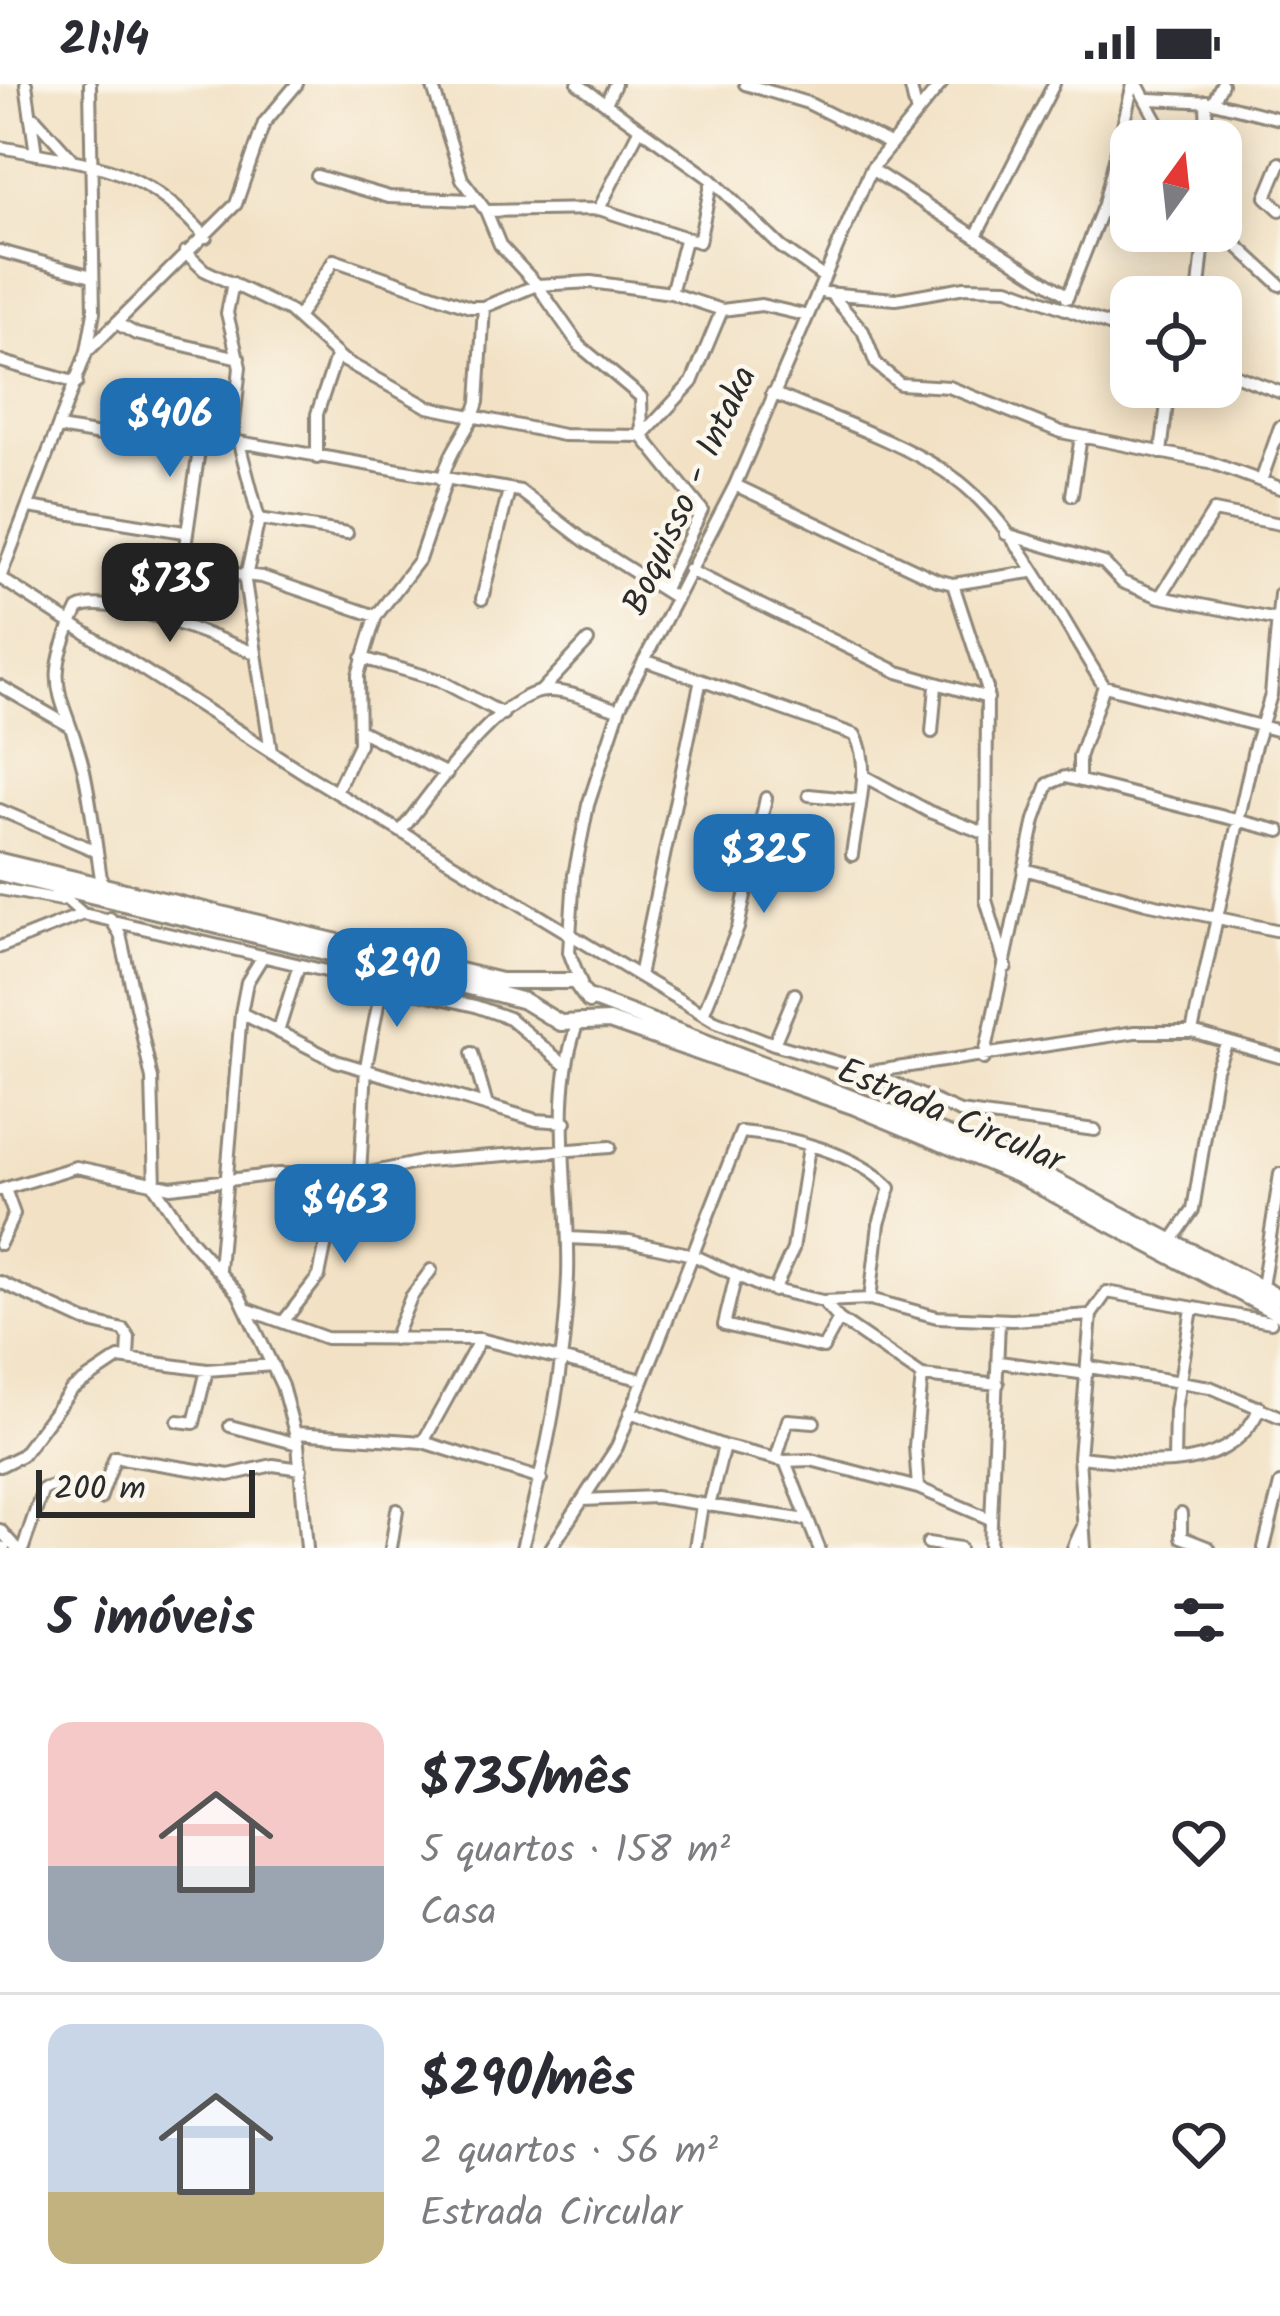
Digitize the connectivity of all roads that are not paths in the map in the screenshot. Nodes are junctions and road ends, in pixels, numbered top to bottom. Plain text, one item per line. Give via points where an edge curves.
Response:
1 (26, 84) edge
2 (90, 84) edge
3 (297, 84) edge
4 (432, 84) edge
5 (578, 84) edge
6 (615, 84) edge
7 (745, 84) edge
8 (910, 84) edge
9 (941, 84) edge
10 (1054, 84) edge
11 (1135, 84) edge
12 (1222, 84) edge
13 (793, 90) edge
14 (1149, 99) junction
15 (607, 101) junction
16 (1210, 102) junction
17 (916, 110) junction
18 (35, 118) junction
19 (1280, 119) edge
20 (1158, 120) edge
21 (1209, 120) edge
22 (640, 128) junction
23 (890, 144) junction
24 (0, 147) edge
25 (36, 154) junction
26 (71, 158) junction
27 (88, 160) junction
28 (1280, 164) edge
29 (871, 169) junction
30 (317, 176) dead end
31 (712, 180) junction
32 (472, 200) junction
33 (599, 208) junction
34 (1280, 209) edge
35 (486, 211) junction
36 (977, 234) junction
37 (206, 237) junction
38 (685, 239) junction
39 (1242, 250) edge
40 (0, 251) edge
41 (185, 252) junction
42 (92, 276) junction
43 (822, 276) junction
44 (233, 283) junction
45 (537, 285) junction
46 (1280, 285) edge
47 (815, 290) junction
48 (671, 292) junction
49 (830, 293) junction
50 (1066, 301) junction
51 (484, 308) junction
52 (722, 310) junction
53 (804, 316) junction
54 (298, 317) junction
55 (116, 323) junction
56 (1110, 323) edge
57 (87, 351) junction
58 (338, 355) junction
59 (239, 358) junction
60 (0, 361) edge
61 (1242, 378) edge
62 (77, 383) junction
63 (1280, 392) edge
64 (772, 393) junction
65 (1166, 408) edge
66 (474, 417) junction
67 (1280, 427) edge
68 (59, 428) junction
69 (201, 436) junction
70 (642, 436) junction
71 (1081, 436) junction
72 (236, 442) junction
73 (1161, 453) junction
74 (317, 458) junction
75 (444, 480) junction
76 (1261, 481) junction
77 (735, 485) junction
78 (1280, 488) edge
79 (509, 490) junction
80 (1072, 495) dead end
81 (29, 507) junction
82 (259, 519) junction
83 (1280, 524) edge
84 (184, 532) junction
85 (347, 532) dead end
86 (1006, 534) junction
87 (689, 570) junction
88 (1031, 572) junction
89 (245, 573) junction
90 (0, 578) edge
91 (953, 584) junction
92 (669, 593) junction
93 (1280, 594) edge
94 (1160, 597) junction
95 (482, 599) dead end
96 (376, 616) junction
97 (1277, 620) junction
98 (72, 622) junction
99 (588, 641) dead end
100 (255, 653) junction
101 (362, 658) junction
102 (644, 660) junction
103 (700, 684) junction
104 (0, 686) edge
105 (936, 686) junction
106 (1104, 686) junction
107 (542, 690) junction
108 (988, 698) junction
109 (619, 710) junction
110 (503, 714) junction
111 (68, 724) junction
112 (1262, 724) junction
113 (1280, 730) edge
114 (362, 731) junction
115 (932, 732) dead end
116 (271, 752) junction
117 (447, 774) junction
118 (862, 775) junction
119 (1079, 780) junction
120 (336, 792) junction
121 (809, 795) dead end
122 (766, 798) dead end
123 (859, 800) junction
124 (0, 810) edge
125 (1238, 822) junction
126 (401, 831) junction
127 (1280, 831) edge
128 (987, 834) junction
129 (97, 851) junction
130 (852, 855) dead end
131 (0, 861) edge
132 (1024, 869) junction
133 (0, 873) edge
134 (102, 885) junction
135 (50, 886) junction
136 (0, 889) edge
137 (66, 903) junction
138 (82, 914) junction
139 (1215, 919) junction
140 (57, 926) junction
141 (124, 928) junction
142 (1280, 931) edge
143 (568, 932) junction
144 (0, 947) edge
145 (569, 952) junction
146 (263, 956) junction
147 (299, 965) junction
148 (1006, 967) junction
149 (639, 976) junction
150 (553, 983) junction
151 (382, 985) junction
152 (587, 994) junction
153 (795, 994) dead end
154 (241, 1013) junction
155 (703, 1014) junction
156 (551, 1017) junction
157 (579, 1021) junction
158 (278, 1032) junction
159 (1192, 1032) junction
160 (1227, 1042) junction
161 (774, 1044) junction
162 (567, 1051) junction
163 (472, 1053) dead end
164 (1280, 1057) edge
165 (984, 1059) junction
166 (566, 1066) junction
167 (365, 1067) junction
168 (870, 1072) junction
169 (485, 1102) junction
170 (566, 1122) junction
171 (1096, 1130) dead end
172 (809, 1147) junction
173 (610, 1148) dead end
174 (566, 1152) junction
175 (1280, 1174) edge
176 (340, 1175) junction
177 (360, 1175) junction
178 (227, 1180) junction
179 (154, 1187) junction
180 (3, 1190) edge
181 (569, 1238) junction
182 (1173, 1238) junction
183 (1275, 1239) edge
184 (0, 1244) edge
185 (693, 1255) junction
186 (219, 1269) junction
187 (431, 1270) dead end
188 (736, 1275) junction
189 (0, 1282) edge
190 (1262, 1287) junction
191 (774, 1291) junction
192 (1280, 1298) edge
193 (870, 1299) junction
194 (823, 1301) junction
195 (1192, 1309) junction
196 (249, 1310) junction
197 (1091, 1315) junction
198 (839, 1318) junction
199 (1276, 1318) edge
200 (999, 1320) junction
201 (283, 1322) junction
202 (394, 1339) junction
203 (480, 1339) junction
204 (128, 1357) junction
205 (560, 1361) junction
206 (999, 1362) junction
207 (273, 1365) junction
208 (207, 1370) junction
209 (1088, 1371) junction
210 (922, 1376) junction
211 (643, 1380) junction
212 (1179, 1381) junction
213 (998, 1384) junction
214 (1260, 1407) junction
215 (630, 1412) junction
216 (1280, 1417) edge
217 (178, 1421) dead end
218 (814, 1422) dead end
219 (230, 1426) dead end
220 (297, 1438) junction
221 (423, 1442) junction
222 (724, 1446) junction
223 (1079, 1456) junction
224 (780, 1460) junction
225 (1174, 1461) junction
226 (0, 1466) edge
227 (301, 1469) junction
228 (541, 1479) junction
229 (1280, 1484) edge
230 (918, 1488) junction
231 (583, 1500) junction
232 (706, 1506) junction
233 (397, 1510) dead end
234 (1180, 1514) dead end
235 (988, 1519) junction
236 (807, 1520) junction
237 (1083, 1526) junction
238 (0, 1530) edge
239 (928, 1543) dead end
240 (13, 1546) edge
241 (307, 1548) edge
242 (391, 1548) edge
243 (522, 1548) edge
244 (551, 1548) edge
245 (694, 1548) edge
246 (819, 1548) edge
247 (960, 1548) edge
248 (990, 1548) edge
249 (1073, 1548) edge
250 (1085, 1548) edge
251 (1209, 1548) edge
252 (1264, 1548) edge

1 - 18 street
2 - 27 street
3 - 37 street via 264,123 236,204
4 - 32 street
5 - 15 street
6 - 15 street
7 - 13 street
8 - 17 street
9 - 17 street, Boquisso - Intaka
10 - 36 street
11 - 14 street
11 - 50 street via 1104,204
12 - 16 street
13 - 23 street
14 - 16 street
14 - 20 street
15 - 22 street
16 - 19 street
16 - 21 street
17 - 23 street, Boquisso - Intaka
18 - 25 street
18 - 26 street
22 - 31 street
22 - 33 street
23 - 29 street, Boquisso - Intaka
24 - 25 street
25 - 26 street
26 - 27 street
27 - 37 street via 174,204
27 - 42 street
28 - 34 street via 1266,197
29 - 36 street
29 - 43 street, Boquisso - Intaka
30 - 32 street via 389,197
31 - 38 street via 700,240
31 - 43 street
32 - 35 street
33 - 35 street
33 - 38 street
35 - 45 street via 500,245
36 - 50 street
37 - 41 street
38 - 48 street
39 - 46 street
40 - 42 street
41 - 44 street
41 - 55 street
42 - 57 street
43 - 47 street, Boquisso - Intaka
44 - 54 street
44 - 59 street via 227,314
45 - 48 street
45 - 51 street
45 - 70 street via 580,346 641,397
47 - 49 street
47 - 53 street, Boquisso - Intaka
48 - 52 street
49 - 50 street via 896,299 984,285
49 - 71 street via 862,331 876,364 900,384 949,387
50 - 56 street
51 - 54 street via 334,260
51 - 66 street
52 - 53 street via 761,305
52 - 70 street via 692,382
53 - 64 street, Boquisso - Intaka
54 - 58 street
55 - 57 street
55 - 59 street
57 - 62 street
58 - 66 street via 428,407
58 - 74 street via 317,414
59 - 72 street
60 - 62 street
61 - 63 street
62 - 68 street
64 - 77 street, Boquisso - Intaka
64 - 86 street via 958,481
65 - 73 street
66 - 70 street via 563,435
66 - 75 street via 451,446
67 - 76 street
68 - 69 street via 124,439
68 - 81 street
69 - 72 street
69 - 84 street
70 - 92 street via 702,510
71 - 73 street
71 - 80 street
72 - 74 street
72 - 82 street
73 - 76 street
74 - 75 street
75 - 79 street
75 - 96 street via 419,560
76 - 78 street
77 - 87 street, Boquisso - Intaka
77 - 91 street
79 - 92 street via 530,496
79 - 95 street
81 - 84 street
81 - 90 street
82 - 85 street
82 - 89 street
83 - 94 street via 1214,511
84 - 89 street via 185,572
86 - 88 street
86 - 94 street via 1104,562 1122,581
87 - 92 street, Boquisso - Intaka
87 - 105 street
88 - 91 street
88 - 106 street
89 - 96 street
89 - 100 street
90 - 98 street
91 - 108 street
92 - 102 street, Boquisso - Intaka
93 - 97 street
94 - 97 street
96 - 101 street
97 - 112 street
98 - 100 street via 92,604 160,618
98 - 111 street via 57,658 56,697
98 - 116 street
99 - 107 street
100 - 116 street
101 - 110 street via 439,680
101 - 114 street
102 - 103 street
102 - 109 street, Boquisso - Intaka
103 - 118 street via 844,727 860,741
103 - 149 street
104 - 111 street
105 - 108 street
105 - 115 street
106 - 112 street
106 - 119 street
107 - 109 street
107 - 110 street
108 - 128 street
109 - 143 street, Boquisso - Intaka via 588,805
110 - 117 street
111 - 129 street
112 - 113 street
112 - 125 street
114 - 117 street
114 - 120 street
116 - 120 street
117 - 126 street
118 - 123 street
118 - 128 street
119 - 125 street
119 - 132 street via 1048,784
120 - 126 street
121 - 123 street
122 - 155 street via 738,928
123 - 130 street
124 - 129 street
125 - 127 street
125 - 139 street
126 - 143 street
128 - 148 street via 986,900
129 - 134 street
131 - 134 main road
132 - 139 street
132 - 148 street
133 - 135 main road
134 - 150 main road via 501,981
135 - 137 street
135 - 156 main road via 498,994
136 - 137 street
137 - 138 street
137 - 140 street
138 - 140 street
138 - 141 street
139 - 142 street
139 - 159 street
140 - 144 street
141 - 146 street
141 - 179 street via 152,1079
143 - 145 street, Boquisso - Intaka
143 - 149 street
145 - 150 street
145 - 152 street
146 - 147 street
146 - 154 street
147 - 151 street
147 - 158 street
148 - 165 street
149 - 155 street
150 - 152 main road via 567,980
150 - 156 main road via 544,1001
151 - 166 street via 508,1018
151 - 167 street
152 - 157 main road
152 - 182 main road, Estrada Circular via 984,1148
153 - 161 street
154 - 158 street
154 - 178 street
155 - 161 street
156 - 157 main road
156 - 162 street
157 - 162 street
157 - 199 main road, Estrada Circular via 609,1021 737,1064 1018,1175
158 - 167 street
159 - 160 street
159 - 165 street via 1135,1032
160 - 164 street
160 - 182 street via 1193,1210
161 - 168 street
162 - 166 street
163 - 169 street
165 - 168 street
166 - 170 street
167 - 169 street
167 - 177 street
168 - 171 street via 960,1112
169 - 170 street
170 - 174 street
172 - 185 street via 741,1132
172 - 191 street via 793,1249
172 - 193 street via 858,1165 890,1188
173 - 174 street
174 - 177 street via 426,1161
174 - 181 street
175 - 183 street
176 - 177 street
176 - 178 street
176 - 201 street via 319,1276
178 - 179 street
178 - 186 street
179 - 180 street via 76,1167
179 - 186 street
180 - 184 street via 14,1214
181 - 185 street via 628,1240
181 - 205 street
182 - 190 main road, Estrada Circular
183 - 190 street
185 - 188 street
185 - 211 street
186 - 196 street
187 - 202 street
188 - 191 street
188 - 198 street via 724,1325 823,1348
189 - 204 street via 124,1330
190 - 192 main road, Estrada Circular
191 - 194 street
193 - 194 street
193 - 200 street via 938,1317
194 - 198 street
195 - 197 street via 1107,1292
195 - 199 street
195 - 212 street
196 - 201 street
196 - 207 street
197 - 200 street
197 - 209 street
198 - 210 street
200 - 206 street
201 - 202 street via 343,1342
202 - 203 street
203 - 205 street
203 - 221 street
204 - 208 street
204 - 226 street via 71,1390 22,1455
205 - 211 street
205 - 228 street
206 - 209 street
206 - 213 street
207 - 208 street
207 - 220 street
208 - 217 street via 194,1424
209 - 212 street
209 - 223 street
210 - 213 street
210 - 230 street
211 - 215 street
212 - 214 street
212 - 225 street
213 - 235 street
214 - 216 street
214 - 225 street via 1243,1438
215 - 222 street
215 - 231 street
218 - 224 street via 788,1420
219 - 220 street
220 - 221 street
220 - 227 street
221 - 228 street
222 - 224 street
222 - 232 street
223 - 225 street
223 - 237 street
224 - 230 street via 811,1460
224 - 236 street via 797,1482
227 - 240 street via 273,1465 229,1475 115,1457 100,1499 56,1485 43,1489
227 - 241 street
228 - 243 street
229 - 252 street
230 - 235 street
231 - 232 street via 655,1497
231 - 244 street
232 - 236 street
232 - 245 street
233 - 242 street
234 - 251 street via 1181,1537
235 - 248 street
236 - 246 street
237 - 249 street
237 - 250 street
238 - 240 street
239 - 247 street

